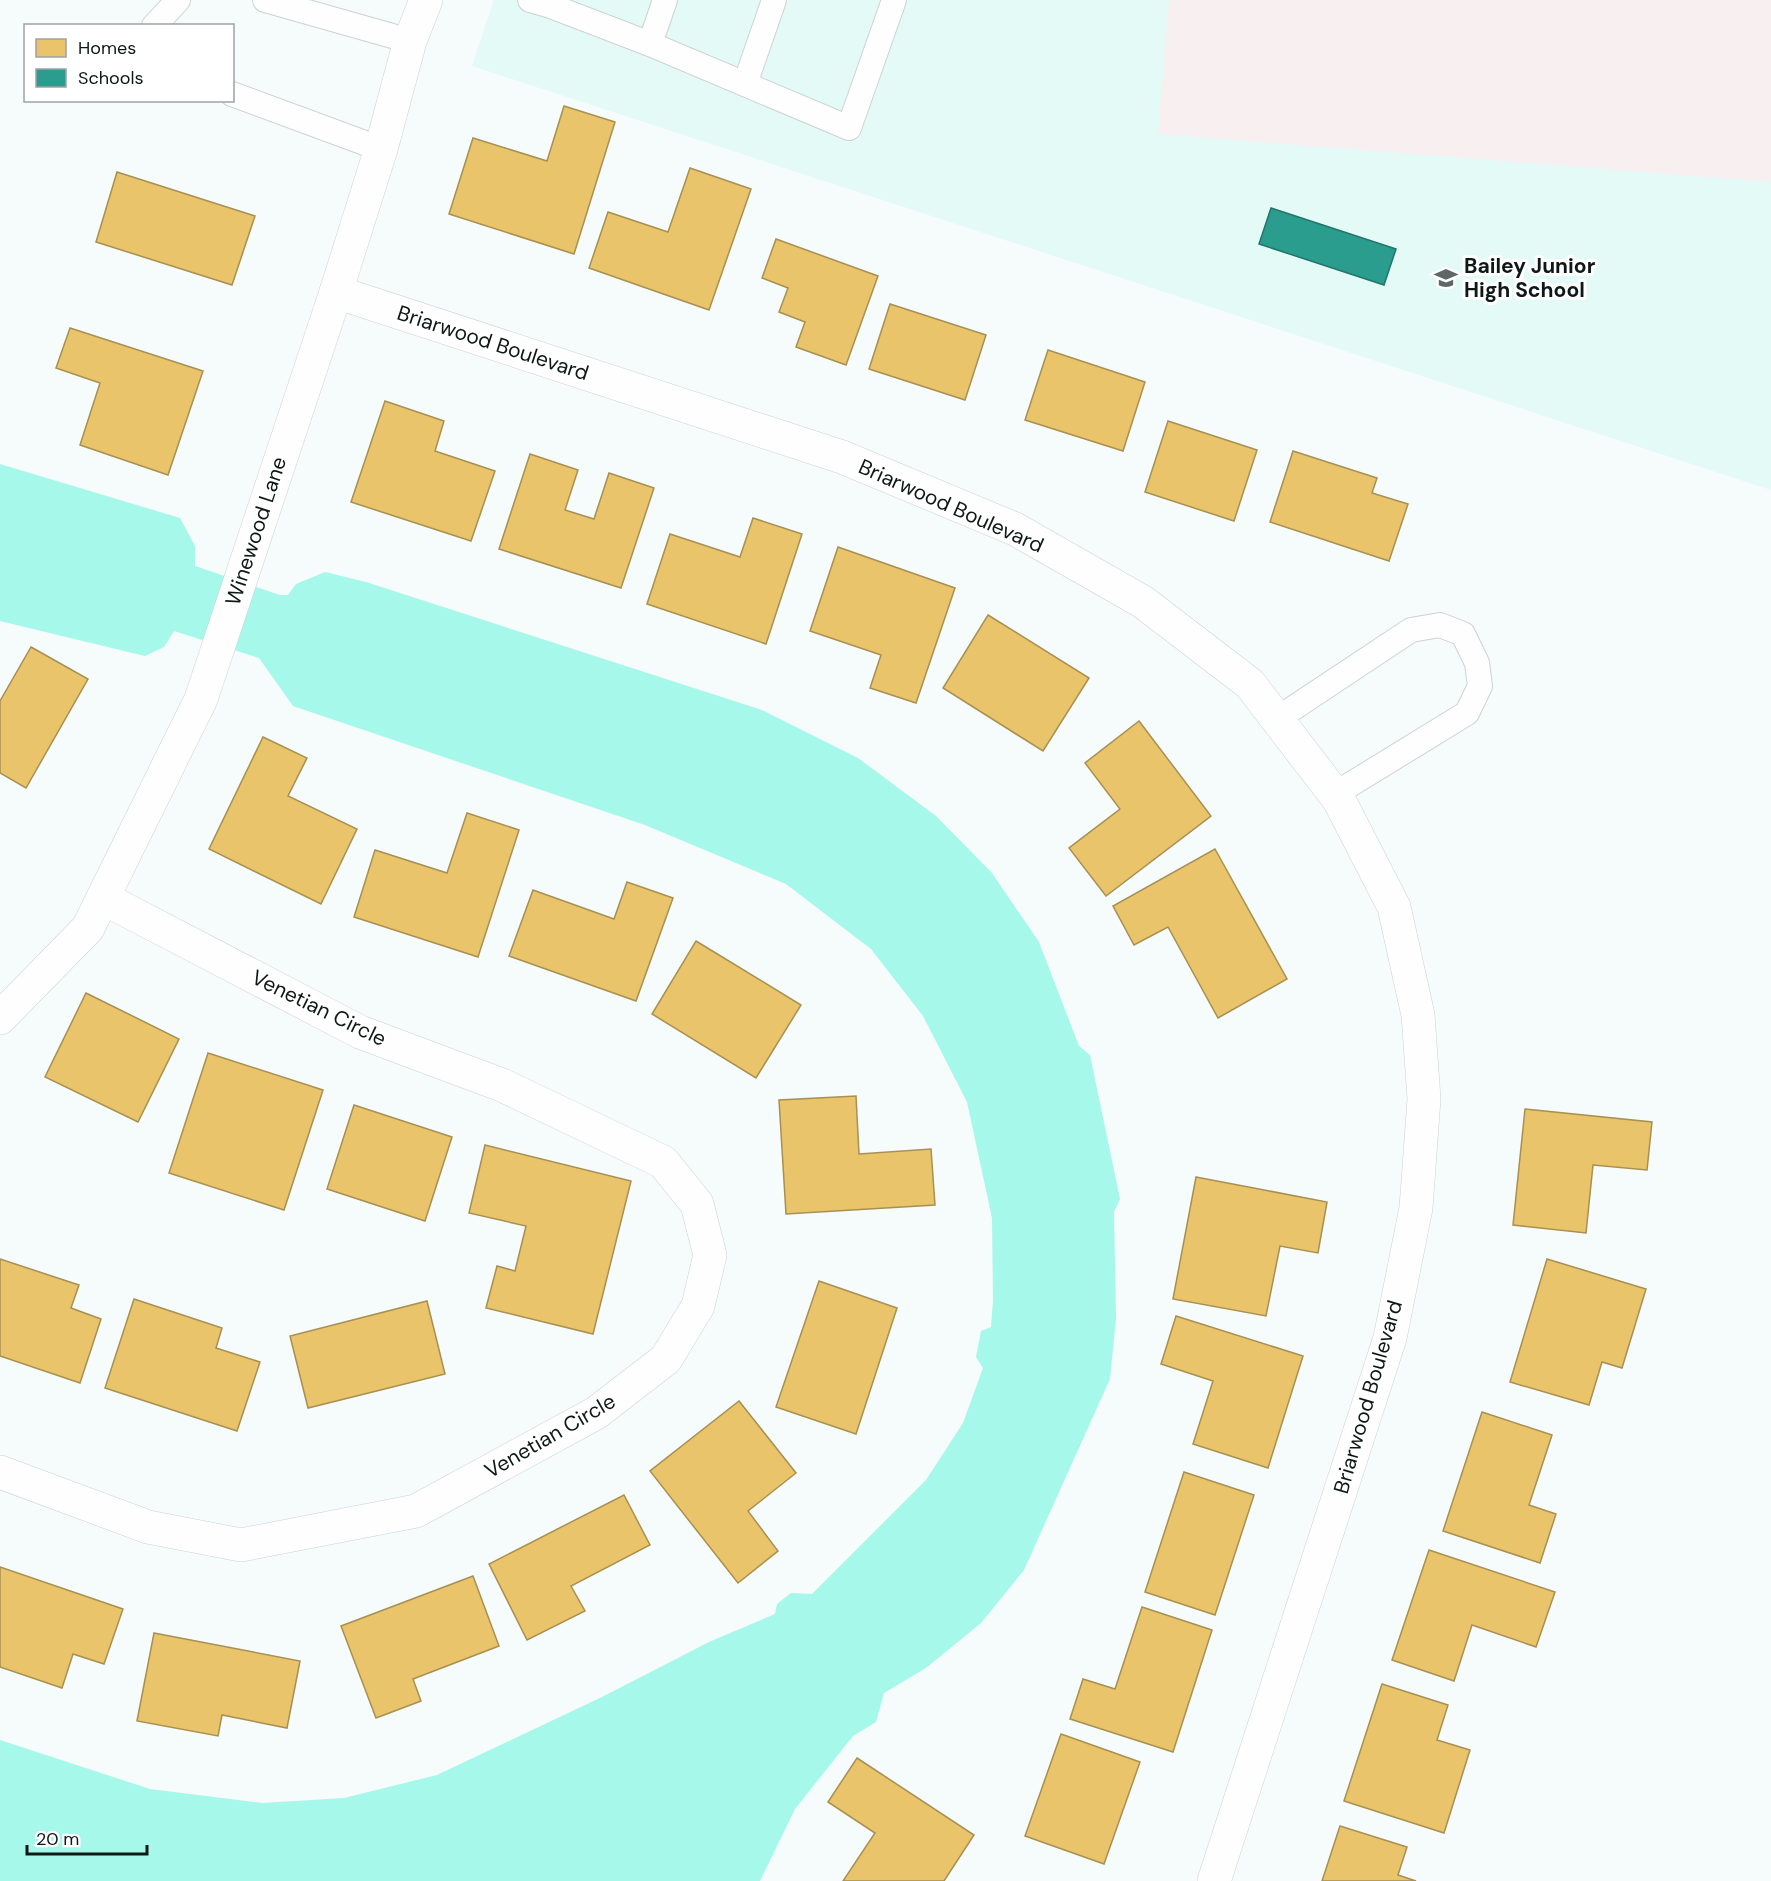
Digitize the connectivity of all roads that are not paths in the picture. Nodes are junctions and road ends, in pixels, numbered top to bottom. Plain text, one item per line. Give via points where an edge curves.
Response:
1 (178, 0) edge
2 (265, 0) edge
3 (426, 0) edge
4 (665, 0) edge
5 (774, 0) edge
6 (894, 0) edge
7 (545, 2) edge
8 (156, 24) edge
9 (410, 41) junction
10 (650, 44) junction
11 (745, 84) junction
12 (234, 95) edge
13 (381, 149) junction
14 (336, 292) junction
15 (1277, 719) junction
16 (1335, 794) junction
17 (103, 898) junction
18 (0, 1018) edge
19 (0, 1472) edge
20 (1214, 1881) edge

1 - 8 lane
2 - 9 lane
3 - 9 street, Winewood Lane
4 - 10 lane
5 - 11 lane
6 - 11 lane via 849,128
7 - 10 lane
9 - 13 street, Winewood Lane
10 - 11 lane
12 - 13 lane
13 - 14 street, Winewood Lane
14 - 15 street, Briarwood Boulevard via 842,457 1014,529 1143,602 1250,684
14 - 17 street, Winewood Lane via 201,699
15 - 16 street, Briarwood Boulevard
15 - 16 lane via 1411,630 1440,625 1463,634 1477,663 1479,686 1467,713
16 - 20 street, Briarwood Boulevard via 1394,908 1418,1015 1424,1099 1416,1208 1390,1338
17 - 18 street, Winewood Lane via 88,928
17 - 19 street, Venetian Circle via 360,1032 502,1085 663,1162 697,1204 710,1255 698,1306 666,1359 596,1413 416,1511 241,1545 147,1527

